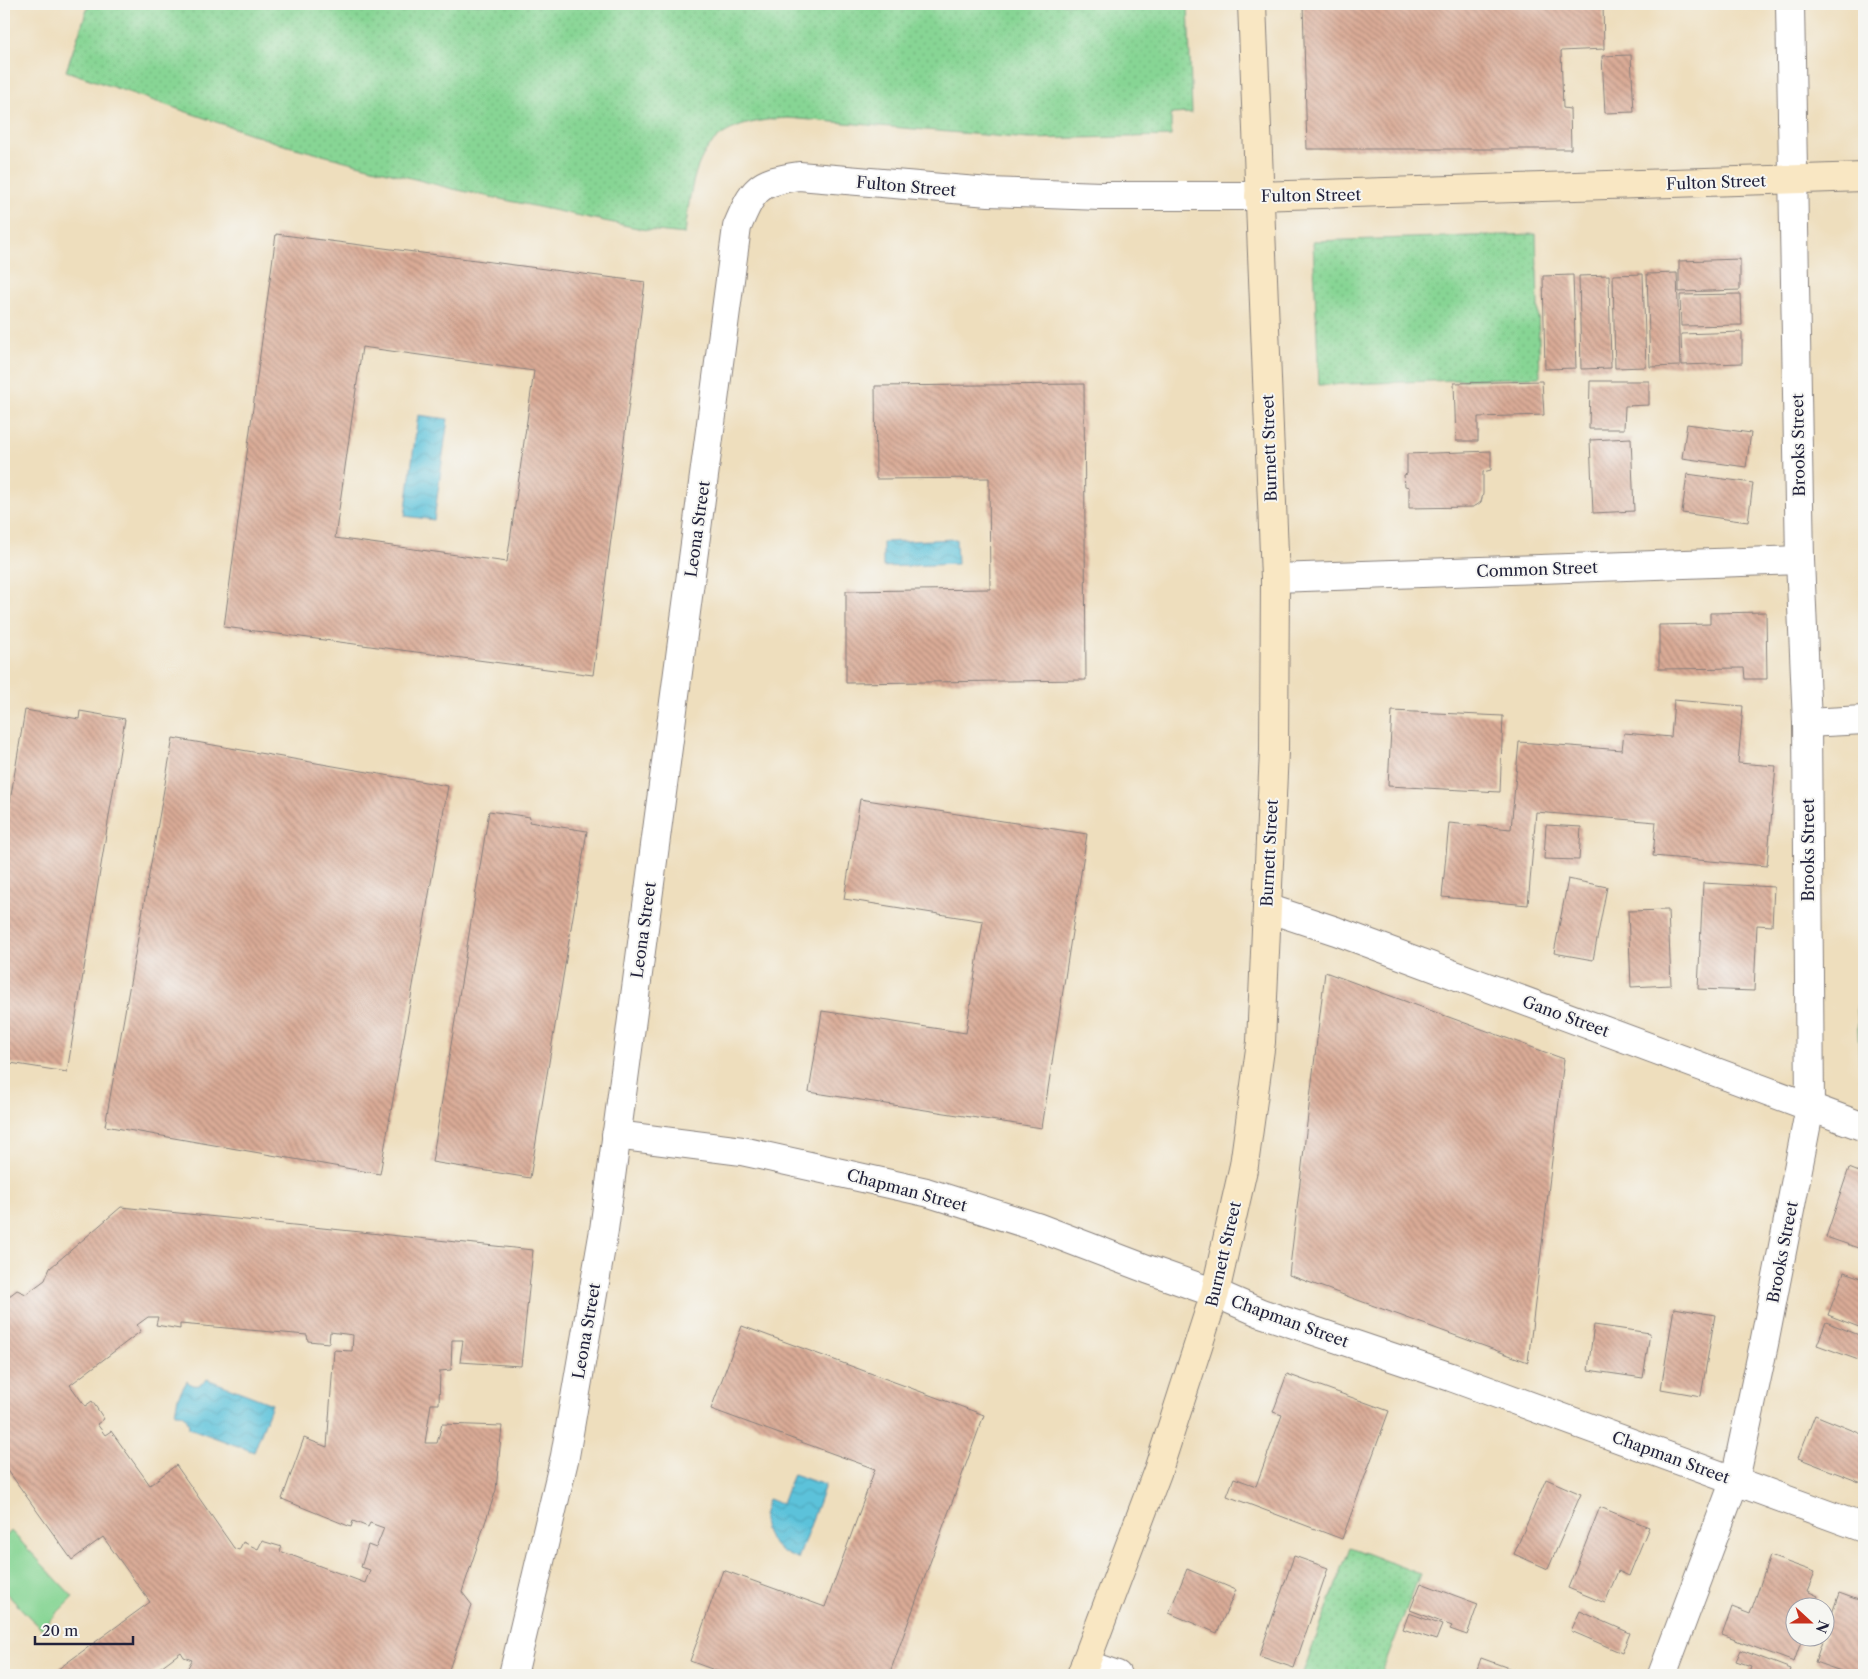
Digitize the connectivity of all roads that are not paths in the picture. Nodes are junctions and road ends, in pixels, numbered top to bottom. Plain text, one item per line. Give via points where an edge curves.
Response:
1 (1252, 4) edge
2 (1790, 4) edge
3 (1864, 177) edge
4 (1794, 179) junction
5 (760, 186) joint
6 (1259, 196) junction
7 (1800, 560) junction
8 (1275, 578) junction
9 (1864, 720) edge
10 (1808, 723) junction
11 (1267, 908) junction
12 (1810, 1107) junction
13 (1864, 1128) edge
14 (616, 1135) junction
15 (1215, 1293) junction
16 (1734, 1480) junction
17 (1864, 1528) edge
18 (1083, 1669) edge
19 (514, 1675) edge
20 (1118, 1675) edge
21 (1662, 1675) edge

1 - 6 street, Burnett Street
2 - 4 street, Brooks Street
3 - 4 street, Fulton Street
4 - 6 street, Fulton Street
4 - 7 street, Brooks Street
5 - 6 street, Fulton Street via 777,179 799,176 989,192
5 - 14 street, Leona Street via 746,204 737,227
6 - 8 street, Burnett Street
7 - 8 street, Common Street
7 - 10 street, Brooks Street
8 - 11 street, Burnett Street via 1274,751
9 - 10 street
10 - 12 street, Brooks Street
11 - 12 street, Gano Street
11 - 15 street, Burnett Street via 1261,1042 1244,1165
12 - 13 street, Gano Street
12 - 16 street, Brooks Street
14 - 15 street, Chapman Street via 742,1151 926,1192 1037,1227
14 - 19 street, Leona Street via 604,1230 565,1456
15 - 16 street, Chapman Street via 1261,1313 1451,1377
15 - 18 street, Burnett Street via 1158,1470
16 - 17 street, Chapman Street
16 - 21 street, Brooks Street
18 - 20 street

